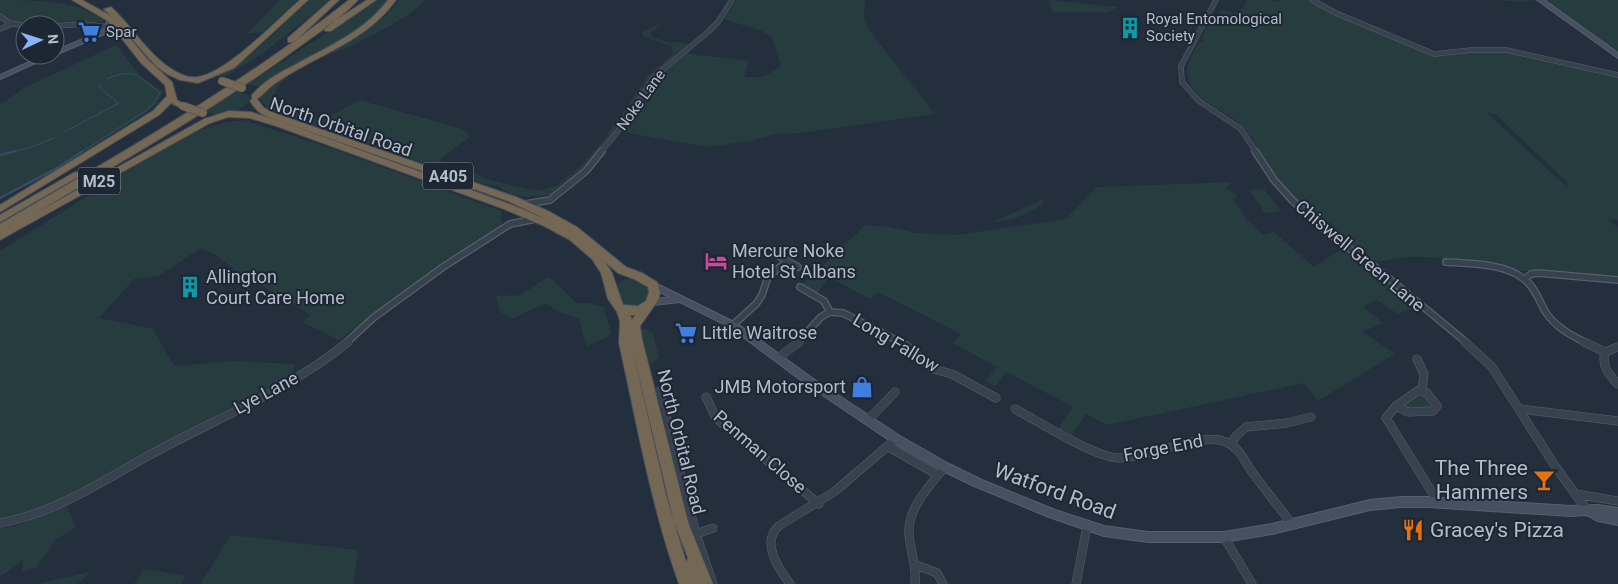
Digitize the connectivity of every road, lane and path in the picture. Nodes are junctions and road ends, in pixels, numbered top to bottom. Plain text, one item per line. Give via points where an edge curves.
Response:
1 (76, 0) edge
2 (90, 0) edge
3 (304, 0) edge
4 (335, 0) edge
5 (345, 0) edge
6 (354, 0) edge
7 (372, 0) edge
8 (392, 0) edge
9 (732, 0) edge
10 (1216, 0) edge
11 (1312, 0) edge
12 (1540, 0) edge
13 (0, 16) edge
14 (12, 24) junction
15 (15, 24) edge
16 (65, 25) edge
17 (108, 26) junction
18 (0, 29) edge
19 (291, 40) junction
20 (65, 48) edge
21 (1618, 56) edge
22 (26, 65) edge
23 (2, 75) edge
24 (1618, 75) edge
25 (249, 78) junction
26 (199, 79) junction
27 (172, 95) junction
28 (254, 99) junction
29 (227, 115) junction
30 (550, 200) junction
31 (526, 204) junction
32 (0, 208) edge
33 (515, 210) junction
34 (546, 214) junction
35 (536, 219) junction
36 (0, 220) edge
37 (510, 224) junction
38 (0, 229) edge
39 (0, 238) edge
40 (777, 255) dead end
41 (787, 261) junction
42 (1446, 262) dead end
43 (798, 267) dead end
44 (632, 274) junction
45 (1525, 279) junction
46 (1618, 280) edge
47 (653, 285) junction
48 (612, 286) junction
49 (800, 287) dead end
50 (680, 299) junction
51 (649, 305) junction
52 (622, 310) junction
53 (830, 312) junction
54 (733, 324) junction
55 (1618, 348) edge
56 (1605, 352) junction
57 (778, 358) junction
58 (1417, 359) dead end
59 (1618, 384) edge
60 (1422, 390) junction
61 (895, 392) dead end
62 (655, 394) junction
63 (706, 397) dead end
64 (996, 398) dead end
65 (1396, 406) junction
66 (1015, 409) dead end
67 (1520, 409) junction
68 (1311, 417) dead end
69 (868, 420) junction
70 (1618, 421) edge
71 (891, 442) junction
72 (1231, 444) junction
73 (942, 471) junction
74 (1576, 494) junction
75 (1618, 501) edge
76 (1438, 502) junction
77 (819, 504) junction
78 (1586, 509) junction
79 (1618, 512) edge
80 (1618, 520) edge
81 (0, 523) edge
82 (1292, 524) junction
83 (1087, 526) junction
84 (713, 528) dead end
85 (696, 534) junction
86 (1224, 537) junction
87 (694, 558) junction
88 (916, 564) junction
89 (687, 584) edge
90 (694, 584) edge
91 (705, 584) edge
92 (713, 584) edge
93 (790, 584) edge
94 (915, 584) edge
95 (943, 584) edge
96 (1076, 584) edge
97 (1252, 584) edge

1 - 17 highway via 97,10
2 - 26 highway via 122,19 171,74
3 - 26 highway via 231,66
4 - 19 highway
5 - 19 highway, M25
6 - 25 highway, M25
7 - 25 highway via 270,68
8 - 28 highway via 364,28 270,81
9 - 30 street, Noke Lane via 708,32 654,77 622,126 586,171
10 - 67 street, Chiswell Green Lane via 1181,66 1182,82 1199,101 1241,129 1274,180 1315,221 1374,266 1492,367
11 - 24 street via 1434,54 1506,50
12 - 21 street
13 - 14 street
14 - 15 street
14 - 18 street
16 - 17 street
17 - 20 street
17 - 27 highway via 121,31 144,61 166,81
19 - 36 highway, M25 via 194,104
22 - 23 street
25 - 38 highway, M25
26 - 27 highway via 182,86
26 - 28 highway, North Orbital Road, bridge via 222,81 242,88 253,93
27 - 29 highway, North Orbital Road, bridge via 173,101 202,113
27 - 32 highway, M25 via 156,113
28 - 29 highway via 245,108
28 - 31 highway, North Orbital Road / A405 via 264,112
29 - 33 highway, North Orbital Road / A405 via 246,114 265,119
29 - 39 highway, M25 via 174,138
30 - 31 street, Noke Lane
30 - 34 street
31 - 34 highway, North Orbital Road / A405
33 - 35 highway, North Orbital Road / A405
33 - 37 street
34 - 44 highway, North Orbital Road / A405 via 573,229 622,270
35 - 37 street, Lye Lane
35 - 48 highway, North Orbital Road / A405 via 570,236 590,252 603,266
37 - 81 street, Lye Lane via 443,266 373,318 328,358 302,374 80,494 23,518
40 - 41 street
41 - 43 street
41 - 54 street via 768,277 756,304
42 - 45 street via 1490,267
44 - 47 highway
44 - 48 highway
45 - 46 street via 1538,273
45 - 56 street via 1557,326
47 - 50 street, Watford Road
47 - 51 highway via 655,294
48 - 52 highway via 616,305
49 - 53 street via 824,301
50 - 51 street, Watford Road
50 - 54 main road, Watford Road
51 - 52 highway via 633,311
51 - 62 highway, North Orbital Road via 636,321 634,331
52 - 89 highway, North Orbital Road via 626,318 625,343 661,504
53 - 57 street, Long Fallow
53 - 64 street, Long Fallow via 847,314 907,346 933,370 952,374
54 - 57 main road, Watford Road
55 - 56 street
56 - 59 street via 1604,364
57 - 69 main road, Watford Road
58 - 60 street via 1424,374
60 - 65 street via 1417,390
60 - 65 street via 1436,404 1435,410 1408,412
61 - 69 street
62 - 85 street via 660,405 663,404
62 - 87 highway, North Orbital Road via 675,498
63 - 77 street, Penman Close via 716,418
65 - 76 street via 1387,416 1388,423
66 - 72 street, Forge End via 1095,452 1116,458 1209,439
67 - 70 street
67 - 74 street, Chiswell Green Lane
68 - 72 street via 1281,424 1251,425 1239,432
69 - 71 main road, Watford Road
71 - 73 main road, Watford Road
71 - 77 street
72 - 82 street via 1242,454
73 - 83 main road, Watford Road
73 - 88 street via 910,518 909,534
74 - 75 street
74 - 78 street, Chiswell Green Lane
76 - 78 main road, Watford Road via 1571,511
76 - 82 main road, Watford Road via 1370,505
77 - 93 street via 774,530 776,562
78 - 79 street, Watford Road
78 - 80 street, Watford Road via 1598,516
82 - 86 main road, Watford Road
83 - 86 main road, Watford Road via 1148,537
83 - 96 street
84 - 85 street
85 - 92 street
86 - 97 street
87 - 90 highway
87 - 91 highway, North Orbital Road
88 - 94 street
88 - 95 street via 937,572

